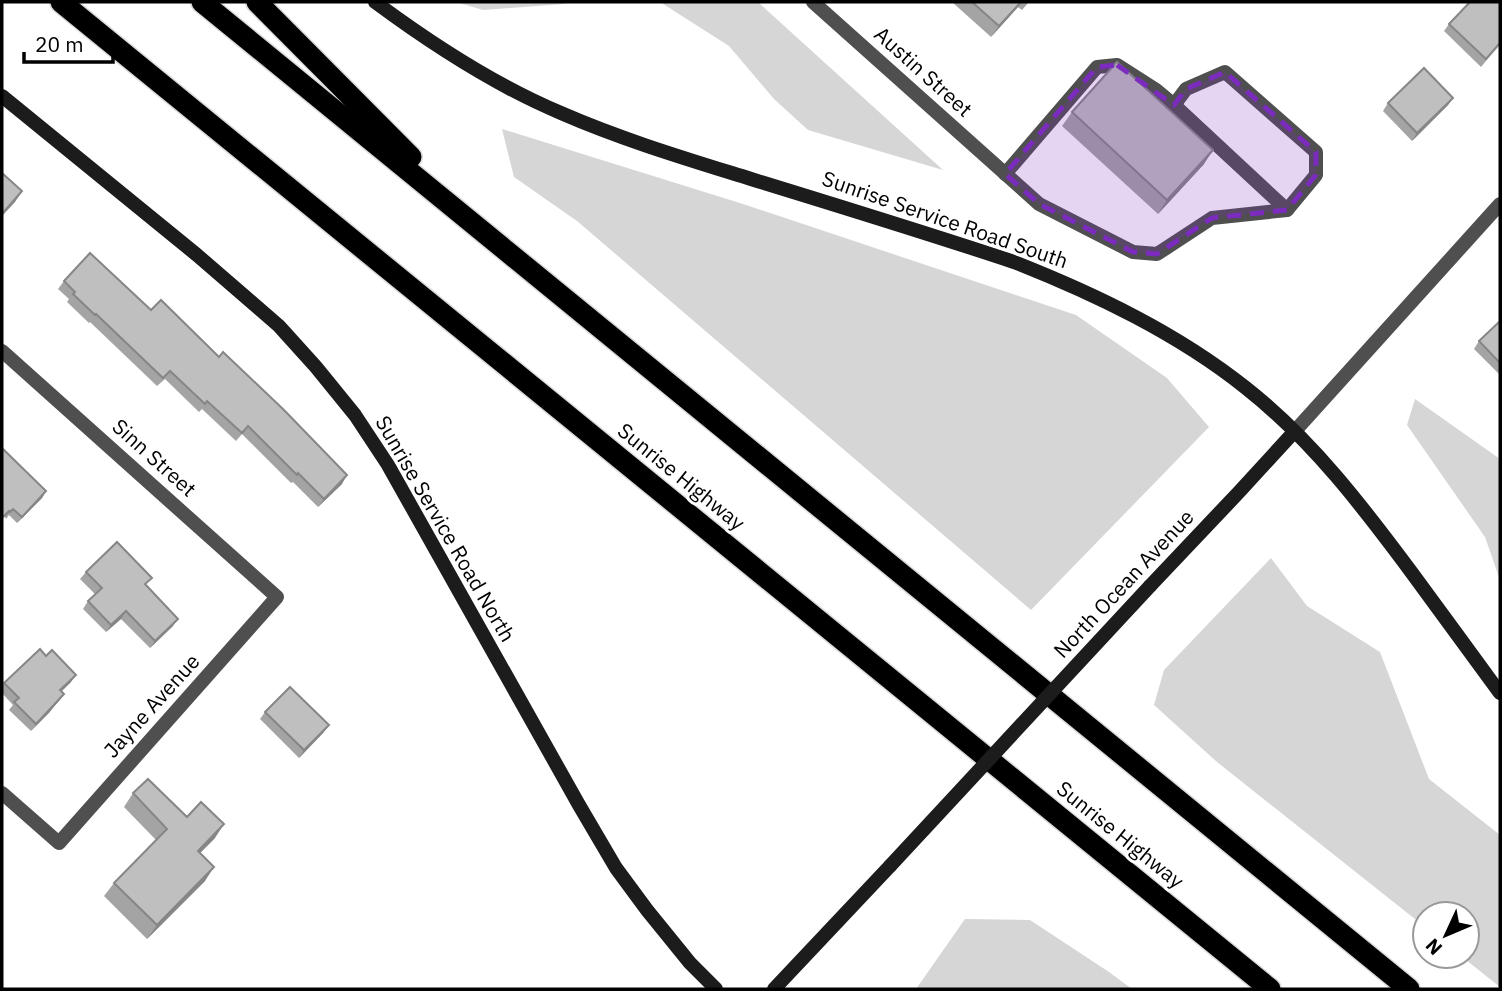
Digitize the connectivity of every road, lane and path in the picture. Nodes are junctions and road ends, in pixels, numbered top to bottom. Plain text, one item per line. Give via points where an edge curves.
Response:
1 (49, 2) edge
2 (61, 2) edge
3 (202, 2) edge
4 (257, 2) edge
5 (375, 2) edge
6 (818, 3) edge
7 (101, 34) junction
8 (2, 96) edge
9 (1174, 105) junction
10 (1005, 174) junction
11 (1500, 204) edge
12 (1287, 210) junction
13 (486, 233) junction
14 (2, 351) edge
15 (1294, 432) junction
16 (277, 597) joint
17 (1500, 693) edge
18 (2, 793) edge
19 (716, 989) edge
20 (774, 989) edge
21 (1270, 989) edge
22 (1409, 989) edge

1 - 7 highway
2 - 7 highway, Sunrise Highway
3 - 13 highway
4 - 13 highway
5 - 15 main road, Sunrise Service Road South via 459,60 560,113 665,152 991,254 1067,283 1211,362
6 - 10 street, Austin Street
7 - 21 highway, Sunrise Highway
8 - 19 main road, Sunrise Service Road North via 279,326 355,415 616,868
9 - 10 street via 1117,65 1097,67
9 - 12 street
9 - 12 street via 1186,89 1225,72 1316,152 1316,175
10 - 12 street, Austin Street via 1039,204 1133,253 1157,254 1212,218
11 - 15 street, North Ocean Avenue
13 - 22 highway
14 - 16 street, Sinn Street
15 - 17 main road, Sunrise Service Road South via 1340,478
15 - 20 main road, North Ocean Avenue, bridge
16 - 18 street, Jayne Avenue via 59,843

